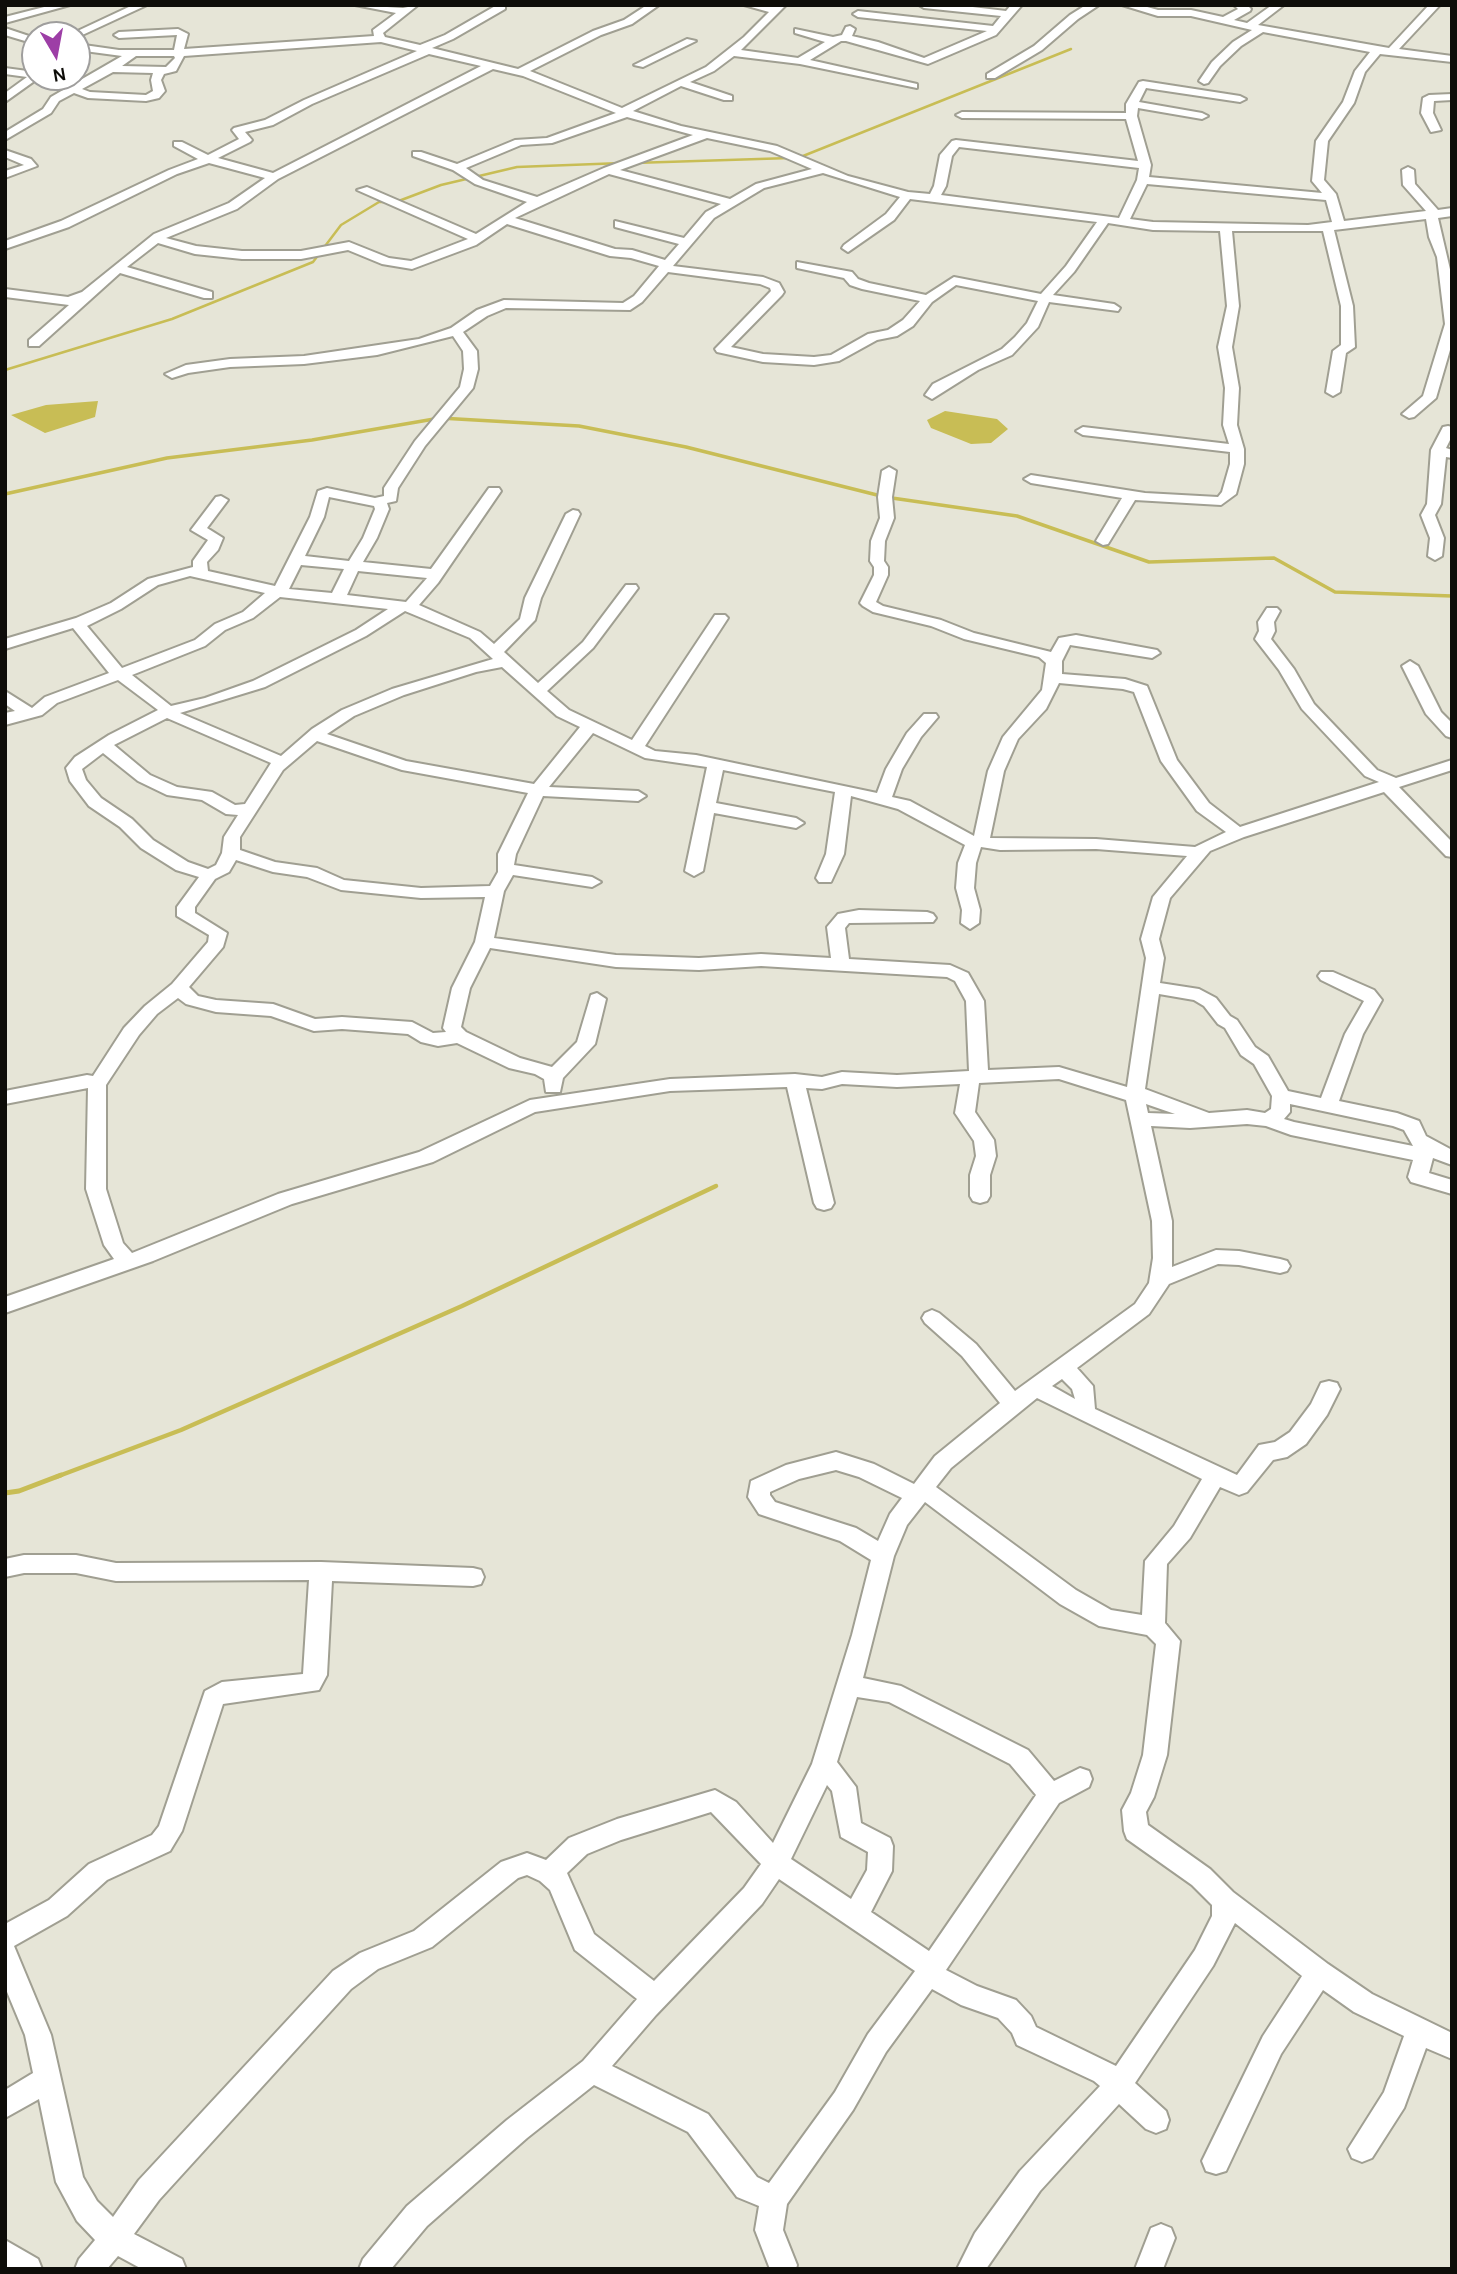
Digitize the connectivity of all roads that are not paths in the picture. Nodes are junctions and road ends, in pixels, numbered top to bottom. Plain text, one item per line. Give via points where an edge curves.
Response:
1 (65, 5) edge
2 (142, 5) edge
3 (360, 5) edge
4 (654, 5) edge
5 (749, 5) edge
6 (923, 5) edge
7 (1094, 5) edge
8 (1127, 5) edge
9 (1239, 5) edge
10 (1279, 5) edge
11 (1435, 5) edge
12 (1225, 6) edge
13 (502, 7) edge
14 (858, 7) edge
15 (409, 8) edge
16 (778, 8) edge
17 (1013, 10) edge
18 (1211, 16) junction
19 (372, 19) dead end
20 (5, 20) edge
21 (391, 20) junction
22 (1225, 20) junction
23 (1248, 27) junction
24 (91, 28) edge
25 (996, 29) junction
26 (1261, 29) junction
27 (5, 31) edge
28 (799, 31) dead end
29 (119, 35) dead end
30 (18, 36) junction
31 (379, 36) junction
32 (21, 37) edge
33 (840, 39) junction
34 (5, 41) edge
35 (691, 41) dead end
36 (423, 50) junction
37 (1377, 50) junction
38 (91, 51) edge
39 (1392, 51) junction
40 (730, 52) junction
41 (134, 53) junction
42 (178, 53) junction
43 (1452, 59) edge
44 (800, 61) junction
45 (493, 65) junction
46 (111, 69) junction
47 (165, 70) junction
48 (520, 72) junction
49 (991, 76) dead end
50 (91, 80) edge
51 (1204, 81) dead end
52 (681, 82) junction
53 (136, 85) dead end
54 (914, 86) dead end
55 (21, 87) edge
56 (70, 91) edge
57 (85, 91) edge
58 (115, 91) junction
59 (728, 97) dead end
60 (1452, 97) edge
61 (5, 99) edge
62 (1240, 99) dead end
63 (1132, 111) junction
64 (625, 112) junction
65 (962, 115) dead end
66 (1202, 116) dead end
67 (1435, 130) dead end
68 (705, 135) junction
69 (5, 137) edge
70 (178, 144) dead end
71 (5, 153) edge
72 (417, 154) dead end
73 (208, 159) junction
74 (1145, 165) junction
75 (457, 168) junction
76 (608, 170) junction
77 (822, 170) junction
78 (1408, 170) dead end
79 (5, 175) edge
80 (274, 177) junction
81 (1143, 180) junction
82 (363, 190) dead end
83 (907, 195) junction
84 (1330, 197) junction
85 (933, 198) junction
86 (537, 201) junction
87 (733, 203) junction
88 (1452, 212) edge
89 (1434, 215) junction
90 (1106, 218) junction
91 (505, 219) junction
92 (1124, 221) junction
93 (620, 224) dead end
94 (1335, 227) junction
95 (1226, 228) junction
96 (156, 239) junction
97 (477, 239) junction
98 (687, 242) junction
99 (5, 245) edge
100 (848, 248) dead end
101 (801, 265) dead end
102 (666, 267) junction
103 (117, 268) junction
104 (5, 293) edge
105 (87, 295) junction
106 (208, 295) dead end
107 (1046, 296) junction
108 (928, 299) junction
109 (1114, 308) dead end
110 (1451, 324) edge
111 (456, 331) junction
112 (34, 343) dead end
113 (172, 374) dead end
114 (1334, 392) dead end
115 (932, 395) dead end
116 (1409, 414) dead end
117 (1448, 430) dead end
118 (1083, 431) dead end
119 (1237, 449) junction
120 (1446, 453) edge
121 (889, 471) dead end
122 (1031, 479) dead end
123 (494, 491) dead end
124 (1131, 495) junction
125 (221, 499) dead end
126 (379, 502) junction
127 (573, 514) dead end
128 (1103, 541) dead end
129 (1435, 556) dead end
130 (296, 559) junction
131 (351, 566) junction
132 (439, 571) junction
133 (201, 572) junction
134 (631, 589) dead end
135 (280, 592) junction
136 (338, 600) junction
137 (405, 607) junction
138 (1272, 611) dead end
139 (720, 618) dead end
140 (81, 621) junction
141 (5, 644) edge
142 (1152, 653) dead end
143 (499, 656) junction
144 (1410, 666) dead end
145 (1054, 669) junction
146 (122, 675) junction
147 (538, 691) junction
148 (5, 696) edge
149 (169, 711) junction
150 (30, 714) junction
151 (930, 717) dead end
152 (5, 720) edge
153 (593, 725) junction
154 (1452, 733) edge
155 (315, 735) junction
156 (104, 745) junction
157 (634, 748) junction
158 (282, 762) junction
159 (716, 764) junction
160 (1452, 765) edge
161 (1389, 783) junction
162 (844, 789) junction
163 (538, 790) junction
164 (638, 796) dead end
165 (883, 800) junction
166 (706, 806) junction
167 (249, 809) junction
168 (796, 823) dead end
169 (1238, 833) junction
170 (978, 841) junction
171 (1197, 852) junction
172 (1452, 852) edge
173 (231, 853) junction
174 (507, 871) junction
175 (694, 871) dead end
176 (209, 876) junction
177 (825, 878) dead end
178 (592, 882) dead end
179 (495, 891) junction
180 (928, 918) dead end
181 (970, 923) dead end
182 (484, 943) junction
183 (841, 964) junction
184 (1327, 976) dead end
185 (178, 988) junction
186 (1150, 988) junction
187 (597, 999) dead end
188 (459, 1036) junction
189 (554, 1076) junction
190 (974, 1077) junction
191 (795, 1080) junction
192 (97, 1084) junction
193 (1136, 1094) junction
194 (1281, 1096) junction
195 (5, 1098) edge
196 (553, 1102) junction
197 (1328, 1105) junction
198 (1140, 1119) junction
199 (1218, 1120) junction
200 (1268, 1120) junction
201 (1452, 1158) edge
202 (1452, 1187) edge
203 (980, 1196) dead end
204 (824, 1203) dead end
205 (127, 1262) junction
206 (1280, 1266) dead end
207 (1159, 1280) junction
208 (5, 1305) edge
209 (932, 1318) dead end
210 (1063, 1367) junction
211 (1037, 1387) junction
212 (1329, 1389) dead end
213 (1013, 1404) junction
214 (1084, 1413) junction
215 (1216, 1475) junction
216 (920, 1492) junction
217 (883, 1556) junction
218 (5, 1568) edge
219 (321, 1571) junction
220 (473, 1577) dead end
221 (1153, 1626) junction
222 (848, 1685) junction
223 (824, 1765) junction
224 (1080, 1779) dead end
225 (1050, 1794) junction
226 (776, 1864) junction
227 (549, 1873) junction
228 (1224, 1900) junction
229 (855, 1917) junction
230 (5, 1938) edge
231 (5, 1955) edge
232 (929, 1970) junction
233 (1319, 1973) junction
234 (656, 1998) junction
235 (1419, 2029) junction
236 (1452, 2047) edge
237 (592, 2070) junction
238 (47, 2079) junction
239 (1117, 2087) junction
240 (5, 2105) edge
241 (1156, 2120) dead end
242 (1362, 2149) dead end
243 (1216, 2161) dead end
244 (774, 2199) junction
245 (1161, 2238) dead end
246 (114, 2239) junction
247 (5, 2254) edge
248 (785, 2267) edge
249 (28, 2269) edge
250 (89, 2269) edge
251 (172, 2269) edge
252 (373, 2269) edge
253 (971, 2269) edge
254 (1149, 2269) edge

1 - 20 street
2 - 24 street
3 - 15 street
4 - 48 street via 628,22
5 - 16 street
6 - 17 street
7 - 49 street via 1038,48
8 - 18 street via 1158,13
9 - 22 street via 1245,9
10 - 23 street
11 - 39 street
12 - 18 street
13 - 36 street
14 - 25 street
14 - 33 street
15 - 21 street
16 - 40 street
17 - 25 street
18 - 22 street
19 - 21 street
21 - 31 street
22 - 23 street
23 - 26 street
25 - 33 street via 924,62 874,44
26 - 37 street
26 - 51 street via 1237,44
27 - 30 street
28 - 33 street
29 - 42 street via 178,32 183,34
30 - 32 street
30 - 34 street
31 - 36 street
31 - 42 street
33 - 44 street
35 - 52 street via 639,65
36 - 45 street
36 - 73 street via 269,123 238,130 246,140
37 - 39 street
37 - 84 street via 1360,71 1348,103 1322,141 1318,181
38 - 41 street
39 - 43 street
40 - 44 street
40 - 52 street via 710,69
41 - 42 street
41 - 46 street
42 - 47 street via 180,58 172,69
44 - 54 street
45 - 48 street
45 - 80 street
46 - 47 street
46 - 50 street
47 - 58 street via 159,72 159,91 152,98
48 - 64 street
52 - 59 street
52 - 64 street
53 - 58 street
55 - 61 street
56 - 69 street
57 - 58 street
60 - 67 street via 1429,98 1427,113
62 - 63 street via 1143,84
63 - 65 street
63 - 66 street
63 - 74 street
64 - 68 street
64 - 75 street via 548,141 519,142
68 - 76 street
68 - 77 street via 773,148
70 - 73 street
71 - 79 street via 31,166
72 - 75 street
73 - 80 street
73 - 99 street via 65,224
74 - 81 street
74 - 85 street via 956,142 946,155
75 - 86 street via 480,182
76 - 86 street
76 - 87 street
77 - 83 street
77 - 87 street via 760,187
78 - 89 street via 1409,185
80 - 96 street via 233,206
81 - 84 street
81 - 92 street
82 - 97 street
83 - 85 street
83 - 100 street via 890,217
84 - 94 street
85 - 90 street
86 - 91 street
87 - 98 street via 710,215
88 - 89 street
89 - 94 street
89 - 110 street
90 - 92 street
90 - 107 street
91 - 97 street
91 - 102 street
92 - 95 street
93 - 98 street
94 - 95 street
94 - 114 street via 1348,347 1340,351
95 - 119 street via 1233,306 1224,347 1232,388 1230,425
96 - 97 street via 242,256 302,255 349,246 386,261 412,265
96 - 103 street
98 - 102 street
101 - 108 street
102 - 108 street via 775,286 778,292 722,349 749,356 834,358 908,323
102 - 111 street via 626,307 504,304
103 - 105 street
103 - 106 street
104 - 105 street via 69,301
105 - 112 street
107 - 108 street via 954,281
107 - 109 street
107 - 115 street via 1033,324 1007,352 973,366
110 - 116 street via 1429,398
111 - 113 street via 377,351 230,363
111 - 126 street via 470,351 466,388 420,444 391,488 391,498
117 - 120 street via 1438,450
118 - 119 street
119 - 124 street via 1232,488 1221,501
120 - 129 street via 1436,468 1434,504 1428,516 1437,538
121 - 145 street via 887,518 878,541 881,575 868,603 1044,654
122 - 124 street
123 - 132 street
124 - 128 street
125 - 133 street via 198,530 216,538 200,561
126 - 130 street via 323,494 322,506
126 - 131 street via 382,509 370,538
127 - 143 street via 527,620
130 - 131 street
130 - 135 street
131 - 132 street
131 - 136 street
132 - 137 street
133 - 135 street
133 - 140 street via 153,582
134 - 147 street via 588,645
135 - 136 street
135 - 146 street via 200,643
136 - 137 street
137 - 143 street via 475,635
137 - 149 street via 259,684
138 - 161 street via 1263,639 1308,706 1371,773
139 - 157 street
140 - 141 street
140 - 146 street via 79,626
142 - 145 street via 1064,641
143 - 147 street
143 - 155 street via 348,713
144 - 154 street via 1434,715
145 - 169 street via 1141,689 1169,761 1203,807
145 - 170 street via 1040,706 1011,737 996,771 989,814
146 - 149 street
146 - 150 street via 51,700
147 - 153 street via 563,713
148 - 150 street
149 - 156 street
149 - 158 street via 195,728
150 - 152 street
151 - 165 street via 894,769
153 - 157 street
153 - 163 street
155 - 158 street
155 - 163 street via 402,765
156 - 167 street via 144,778 173,791 206,796 232,810
156 - 176 street via 75,768 78,781 95,802 147,844
157 - 159 street via 651,755
158 - 167 street
159 - 162 street
159 - 166 street
160 - 161 street
161 - 169 street
161 - 172 street
162 - 165 street
162 - 177 street via 835,855
163 - 164 street
163 - 174 street via 507,854
165 - 170 street via 904,805 965,840
166 - 168 street
166 - 175 street
167 - 173 street via 232,837
169 - 171 street
170 - 171 street
170 - 181 street via 967,863
171 - 186 street via 1161,897 1150,939 1155,958
173 - 176 street via 223,867
173 - 179 street via 273,867 311,872 341,885 421,893
174 - 178 street
174 - 179 street
176 - 185 street via 186,907 186,916 218,933 218,943
179 - 182 street
180 - 183 street via 844,918 836,927
182 - 183 street via 616,961
182 - 188 street via 456,1004 452,1028
183 - 190 street via 933,968 962,977 975,1001
184 - 197 street via 1373,1000 1354,1034
185 - 188 street via 192,1000 216,1006 260,1007 314,1025 412,1028 438,1040
185 - 192 street via 131,1032
186 - 193 street
186 - 194 street via 1199,995 1210,1002 1248,1051 1261,1060
187 - 189 street via 586,1044
188 - 189 street via 516,1064
189 - 196 street
190 - 191 street
190 - 193 street via 1059,1073
190 - 203 street via 965,1113 985,1140
191 - 196 street via 670,1085
191 - 204 street
192 - 195 street via 87,1081
192 - 205 street via 96,1189 114,1245
193 - 198 street
193 - 199 street
194 - 197 street
194 - 200 street via 1280,1112
196 - 205 street via 530,1107 426,1157 285,1199
197 - 201 street via 1412,1126 1418,1140
198 - 199 street
198 - 207 street via 1162,1221
199 - 200 street
200 - 202 street via 1424,1155 1418,1177
205 - 208 street
206 - 207 street via 1216,1257
207 - 210 street via 1142,1309
209 - 213 street via 969,1350
210 - 211 street
210 - 214 street via 1082,1386
211 - 213 street
211 - 214 street
212 - 215 street via 1298,1438 1279,1451 1267,1451 1239,1486
213 - 216 street via 943,1462
214 - 215 street
215 - 221 street via 1182,1532 1156,1561
216 - 217 street via 898,1520
216 - 217 street via 836,1461 794,1471 759,1487 759,1497 767,1508 848,1534
216 - 221 street via 1068,1597 1107,1619
217 - 222 street
218 - 219 street via 76,1564 116,1572
219 - 220 street
219 - 230 street via 311,1683 222,1692 213,1698 170,1831 162,1843 98,1872 58,1908
221 - 228 street via 1168,1641 1166,1667 1155,1755 1142,1797 1133,1810 1136,1831 1201,1877
222 - 223 street
222 - 225 street via 893,1693 1019,1757
223 - 226 street
223 - 229 street via 844,1787 850,1829 881,1846 879,1871
224 - 225 street
225 - 232 street
226 - 227 street via 715,1801 578,1846
226 - 229 street
226 - 234 street via 737,1915
227 - 234 street via 560,1883 584,1942
227 - 246 street via 527,1864 510,1870 423,1939 369,1961 342,1980 149,2190
228 - 233 street
228 - 239 street via 1225,1917 1204,1958
229 - 232 street
231 - 238 street via 38,2035
232 - 239 street via 970,1996 1007,2009 1026,2036 1103,2072
232 - 244 street
233 - 235 street via 1363,2003
233 - 243 street via 1272,2045
234 - 237 street
235 - 236 street
235 - 242 street via 1395,2099
237 - 244 street via 698,2123 747,2187
237 - 252 street via 417,2216
238 - 240 street
238 - 246 street via 70,2182 87,2211
239 - 241 street
239 - 253 street via 1030,2181
244 - 248 street via 769,2230
245 - 254 street
246 - 250 street
246 - 251 street
247 - 249 street

